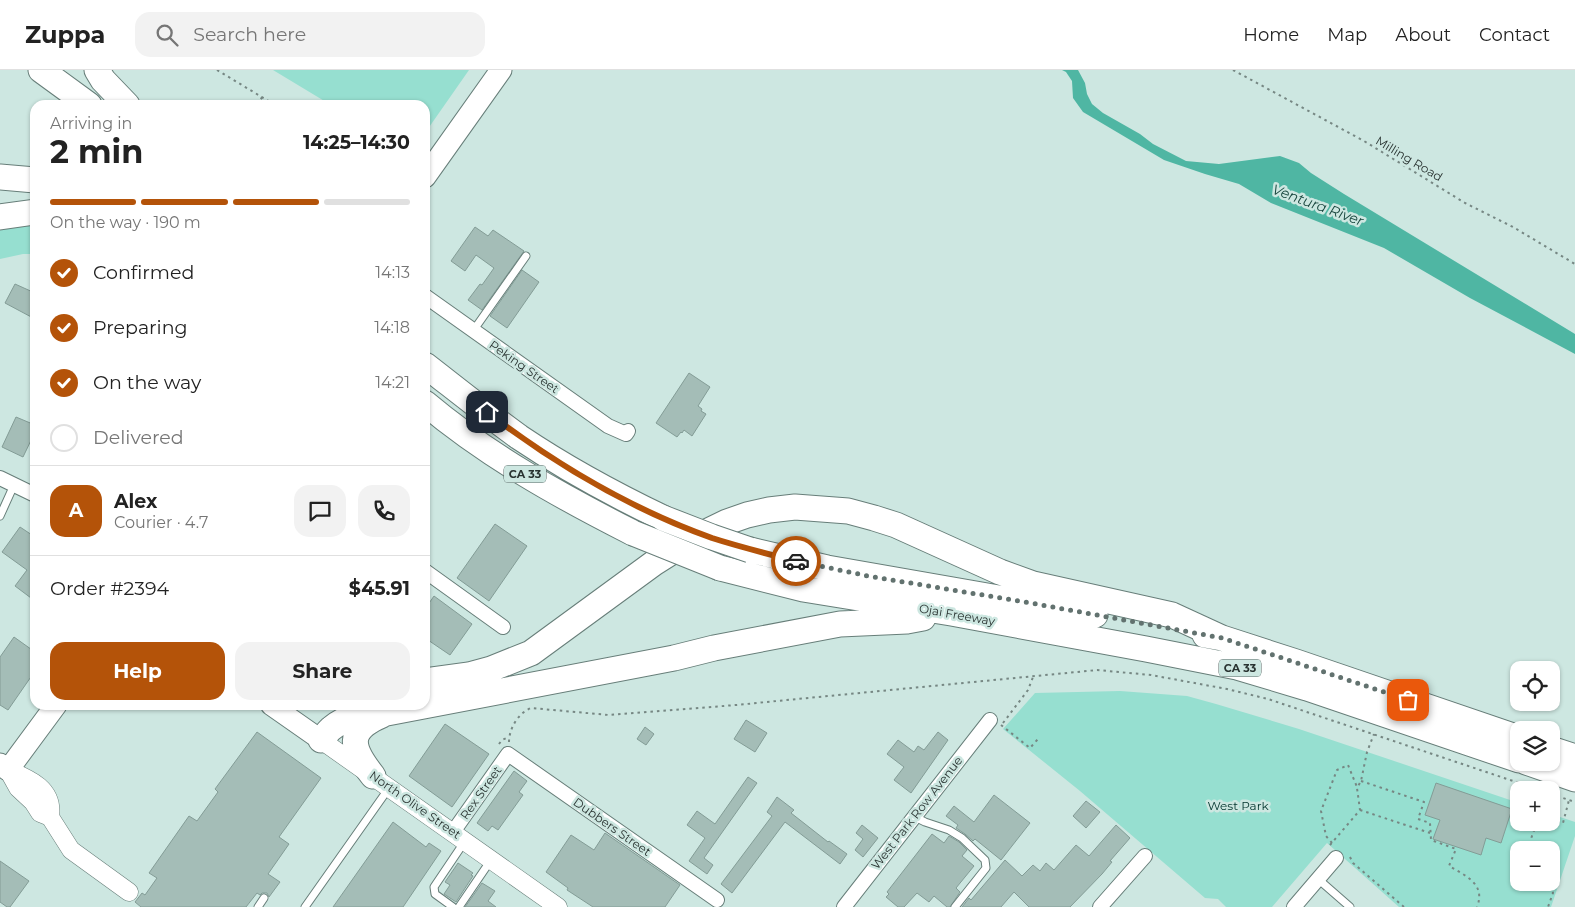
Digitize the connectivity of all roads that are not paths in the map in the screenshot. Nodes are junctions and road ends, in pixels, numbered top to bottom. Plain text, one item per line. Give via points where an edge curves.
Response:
1 (40, 70) edge
2 (96, 70) edge
3 (501, 70) edge
4 (82, 100) edge
5 (122, 100) edge
6 (430, 170) edge
7 (0, 177) edge
8 (30, 180) edge
9 (30, 213) edge
10 (0, 217) edge
11 (526, 256) dead end
12 (430, 300) edge
13 (473, 331) junction
14 (430, 369) edge
15 (430, 407) edge
16 (627, 433) dead end
17 (0, 478) edge
18 (14, 485) junction
19 (30, 493) edge
20 (0, 516) edge
21 (430, 575) edge
22 (951, 613) junction
23 (504, 627) dead end
24 (1222, 638) junction
25 (430, 681) edge
26 (430, 705) edge
27 (52, 710) edge
28 (278, 710) edge
29 (331, 710) edge
30 (403, 710) edge
31 (387, 713) junction
32 (996, 722) road end
33 (1510, 735) edge
34 (315, 736) junction
35 (502, 751) joint
36 (1560, 752) edge
37 (1510, 757) edge
38 (1575, 757) edge
39 (1541, 771) edge
40 (3, 772) edge
41 (381, 782) junction
42 (1572, 789) edge
43 (915, 817) junction
44 (459, 837) junction
45 (1145, 856) dead end
46 (1343, 858) road end
47 (492, 860) junction
48 (1318, 879) junction
49 (129, 892) dead end
50 (264, 898) dead end
51 (717, 900) dead end
52 (258, 907) edge
53 (306, 907) edge
54 (453, 907) edge
55 (459, 907) edge
56 (558, 907) edge
57 (844, 907) edge
58 (955, 907) edge
59 (1100, 907) edge
60 (1294, 907) edge
61 (1350, 907) edge

1 - 4 highway
2 - 5 highway
3 - 6 main road
7 - 8 highway
9 - 10 highway
11 - 13 lane
12 - 13 street, Peking Street
13 - 16 street, Peking Street via 608,426
14 - 24 highway, Ojai Freeway / CA 33, bridge via 548,456 622,498 712,538 827,568
15 - 22 highway, Ojai Freeway / CA 33, bridge via 523,473 577,505 633,533 720,568 803,589
17 - 18 street
18 - 19 street
18 - 20 lane
21 - 23 street
22 - 26 highway via 907,621 840,624
22 - 37 highway, Ojai Freeway / CA 33 via 1237,667
24 - 25 highway via 1172,615 1033,584 874,518 848,511 794,507 747,515 692,538 531,653 491,669
24 - 33 highway, Ojai Freeway / CA 33
27 - 40 main road
28 - 34 main road, North Olive Street
29 - 34 highway
30 - 31 highway
31 - 34 highway via 374,712 343,721
31 - 41 highway via 362,725 355,744 360,760
32 - 43 street, West Park Row Avenue
34 - 41 street, North Olive Street
35 - 44 street, Rex Street
35 - 51 street, Dubbers Street
36 - 38 highway
39 - 42 highway
40 - 49 street via 31,780 42,789 51,807 50,817 71,850
41 - 44 street, North Olive Street
41 - 53 lane
43 - 57 street, West Park Row Avenue
43 - 58 lane via 949,830 985,860 986,868
44 - 47 street, North Olive Street
44 - 54 lane via 434,887 435,894
45 - 59 street
46 - 48 street
47 - 55 lane
47 - 56 street, North Olive Street
48 - 60 street
48 - 61 lane
50 - 52 lane

